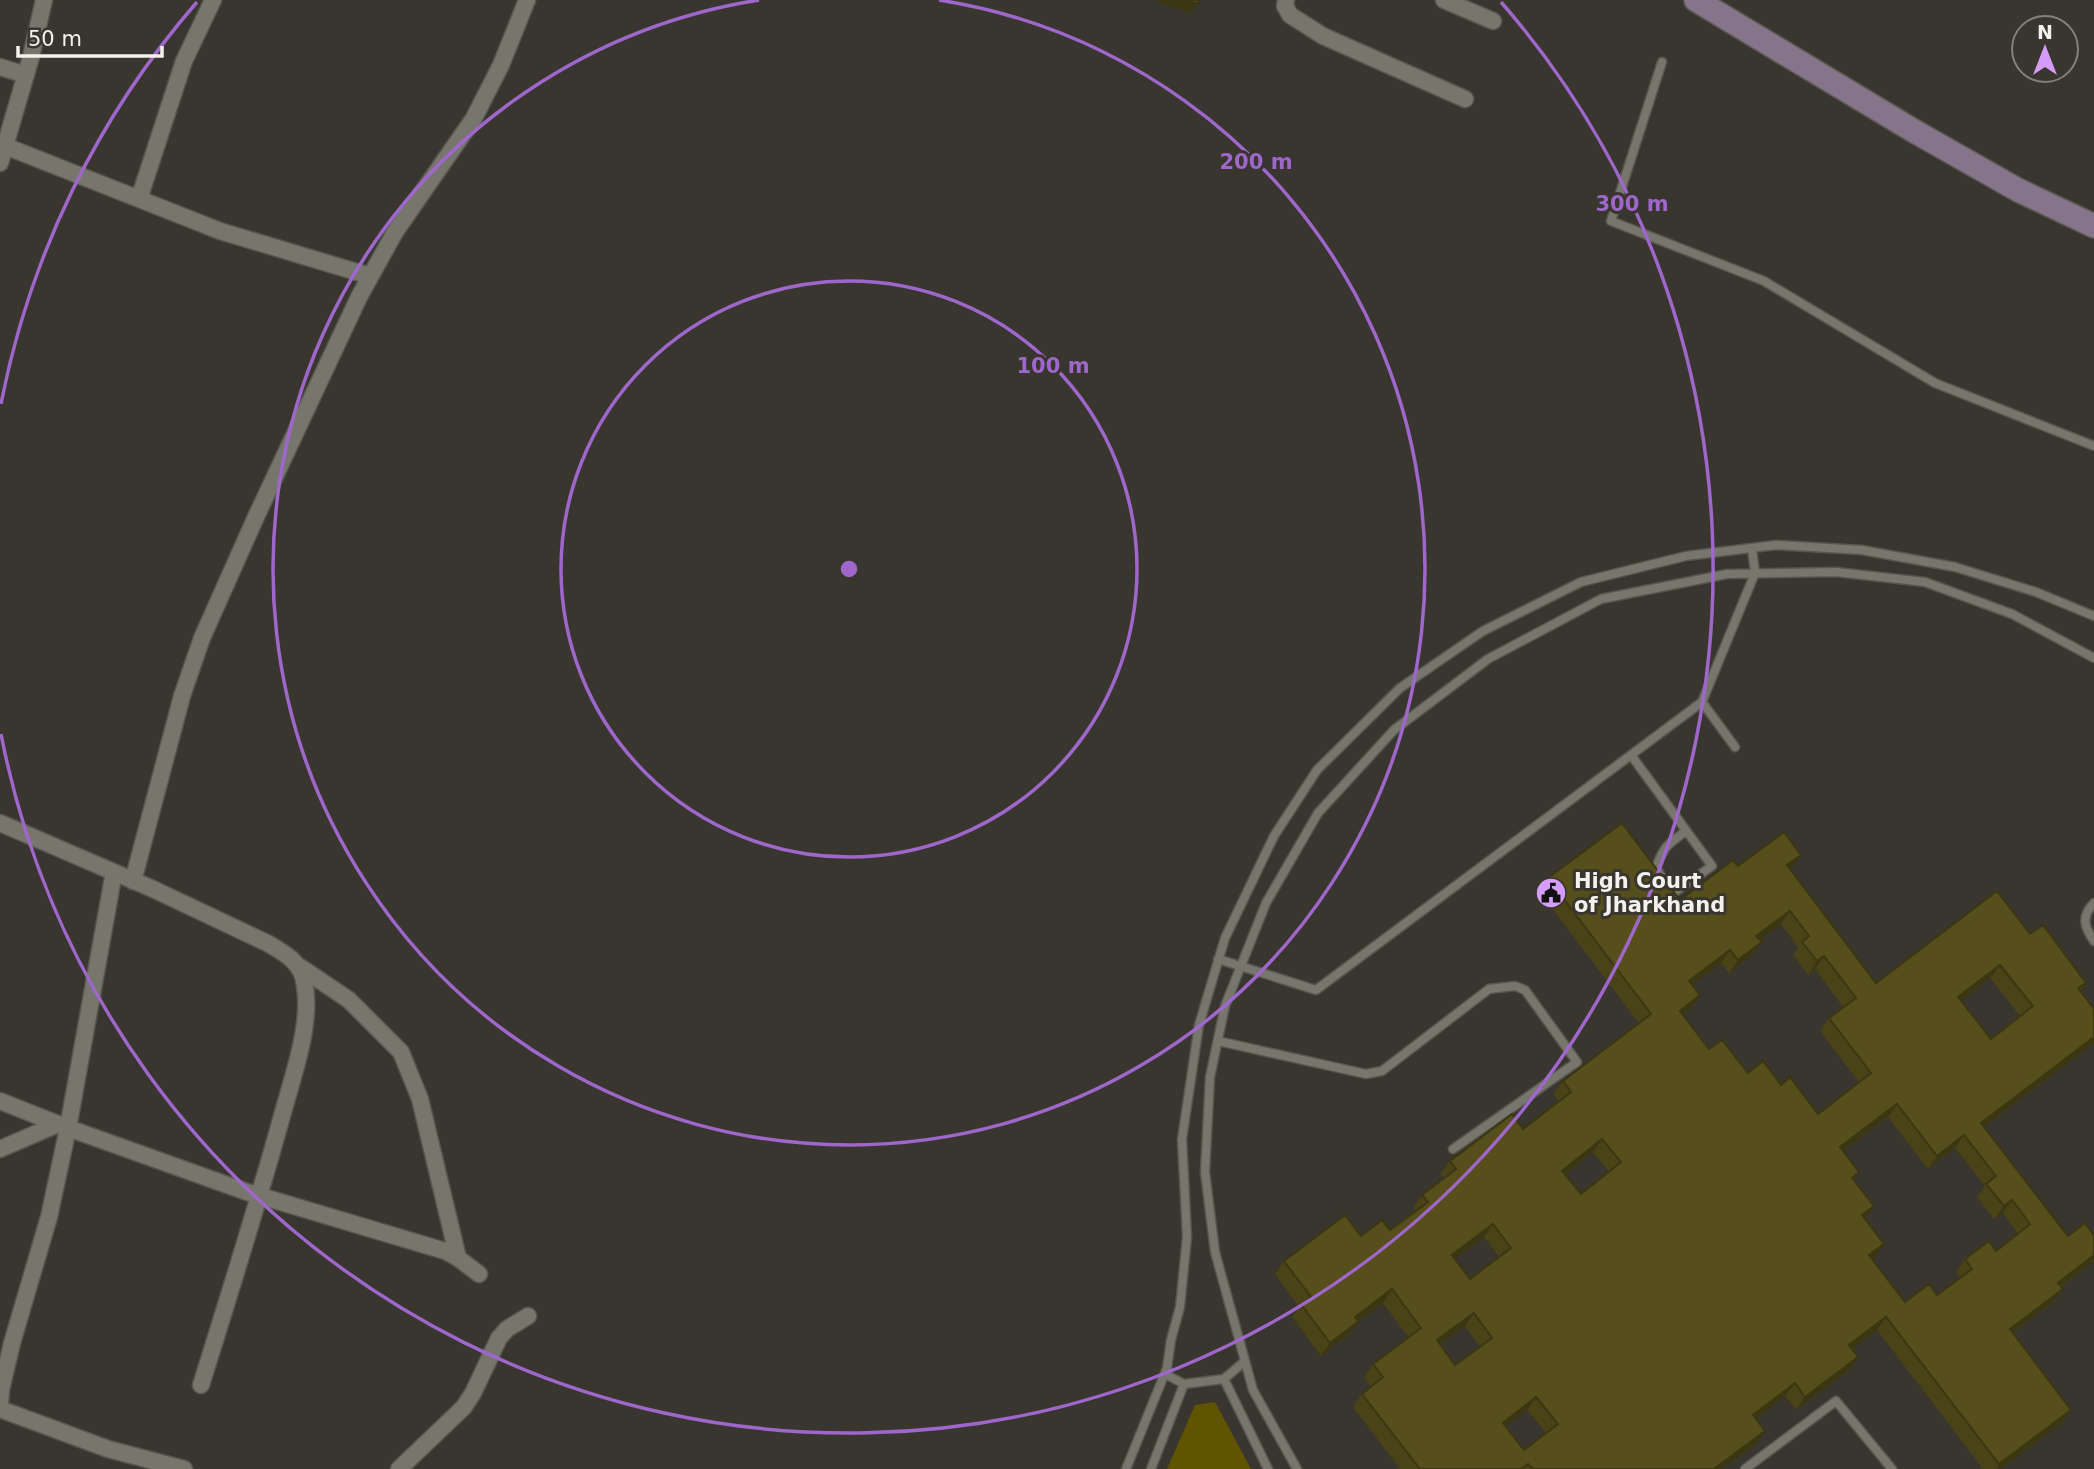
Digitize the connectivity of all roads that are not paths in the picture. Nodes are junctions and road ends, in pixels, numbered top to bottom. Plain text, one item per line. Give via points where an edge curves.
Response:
1 (44, 0) edge
2 (213, 0) edge
3 (527, 0) edge
4 (1286, 0) edge
5 (1444, 0) edge
6 (1696, 0) edge
7 (1493, 21) dead end
8 (1662, 62) dead end
9 (0, 67) edge
10 (26, 75) junction
11 (1465, 99) dead end
12 (5, 146) junction
13 (0, 163) edge
14 (139, 199) junction
15 (2094, 226) edge
16 (370, 276) junction
17 (2094, 446) edge
18 (1752, 548) junction
19 (1755, 573) junction
20 (2094, 616) edge
21 (2094, 658) edge
22 (1702, 702) junction
23 (1735, 747) dead end
24 (1632, 755) junction
25 (0, 823) edge
26 (1686, 831) junction
27 (114, 872) junction
28 (133, 881) junction
29 (2094, 904) edge
30 (2094, 941) edge
31 (1218, 959) junction
32 (1241, 966) junction
33 (300, 967) junction
34 (1218, 1041) junction
35 (0, 1101) edge
36 (63, 1126) junction
37 (0, 1149) edge
38 (1453, 1149) dead end
39 (260, 1195) junction
40 (458, 1258) junction
41 (479, 1273) dead end
42 (528, 1316) dead end
43 (1245, 1361) junction
44 (1165, 1374) junction
45 (1224, 1379) junction
46 (1184, 1384) junction
47 (201, 1385) dead end
48 (0, 1407) edge
49 (184, 1469) edge
50 (400, 1469) edge
51 (1126, 1469) edge
52 (1151, 1469) edge
53 (1268, 1469) edge
54 (1297, 1469) edge
55 (1745, 1469) edge
56 (1892, 1469) edge

1 - 10 street
2 - 14 street via 184,61
3 - 16 street via 474,118
4 - 11 street via 1290,15 1323,36
5 - 7 street
6 - 15 main road via 1914,131 2018,190
8 - 17 lane via 1611,221 1764,281 1935,383
9 - 10 street
10 - 12 street
12 - 13 street
12 - 14 street
14 - 16 street via 220,230
16 - 28 street via 202,638
18 - 19 lane
18 - 20 lane via 1862,550 1955,567
18 - 31 lane via 1686,556 1581,582 1483,631 1400,688 1317,770 1274,836
19 - 21 lane via 1836,572 1925,582 2012,614
19 - 22 lane
19 - 32 lane via 1727,574 1601,599 1488,659 1394,730 1318,813 1266,904
22 - 23 lane
22 - 24 lane
24 - 26 lane
24 - 32 lane via 1316,989
25 - 27 street
26 - 26 lane via 1712,866 1672,894 1656,868 1666,846
27 - 28 street
27 - 36 street
28 - 33 street via 269,944
29 - 30 lane via 2084,920
31 - 32 lane
31 - 44 lane via 1199,1025 1182,1139 1187,1237 1180,1307
32 - 34 lane via 1225,1006
33 - 39 street via 307,1001 305,1020
33 - 40 street via 349,1000 401,1052 420,1099
34 - 38 lane via 1366,1074 1382,1071 1489,989 1525,989 1577,1062
34 - 43 lane via 1210,1077 1205,1172 1215,1252
35 - 36 street
36 - 37 street
36 - 39 street
36 - 48 street via 49,1217 12,1343
39 - 40 street
39 - 47 street
40 - 41 street
42 - 50 street via 499,1338 464,1407
43 - 45 lane
43 - 54 lane via 1253,1390
44 - 46 lane
44 - 51 lane
45 - 46 lane
45 - 53 lane
46 - 52 lane
48 - 49 street via 108,1449
55 - 56 lane via 1836,1401

